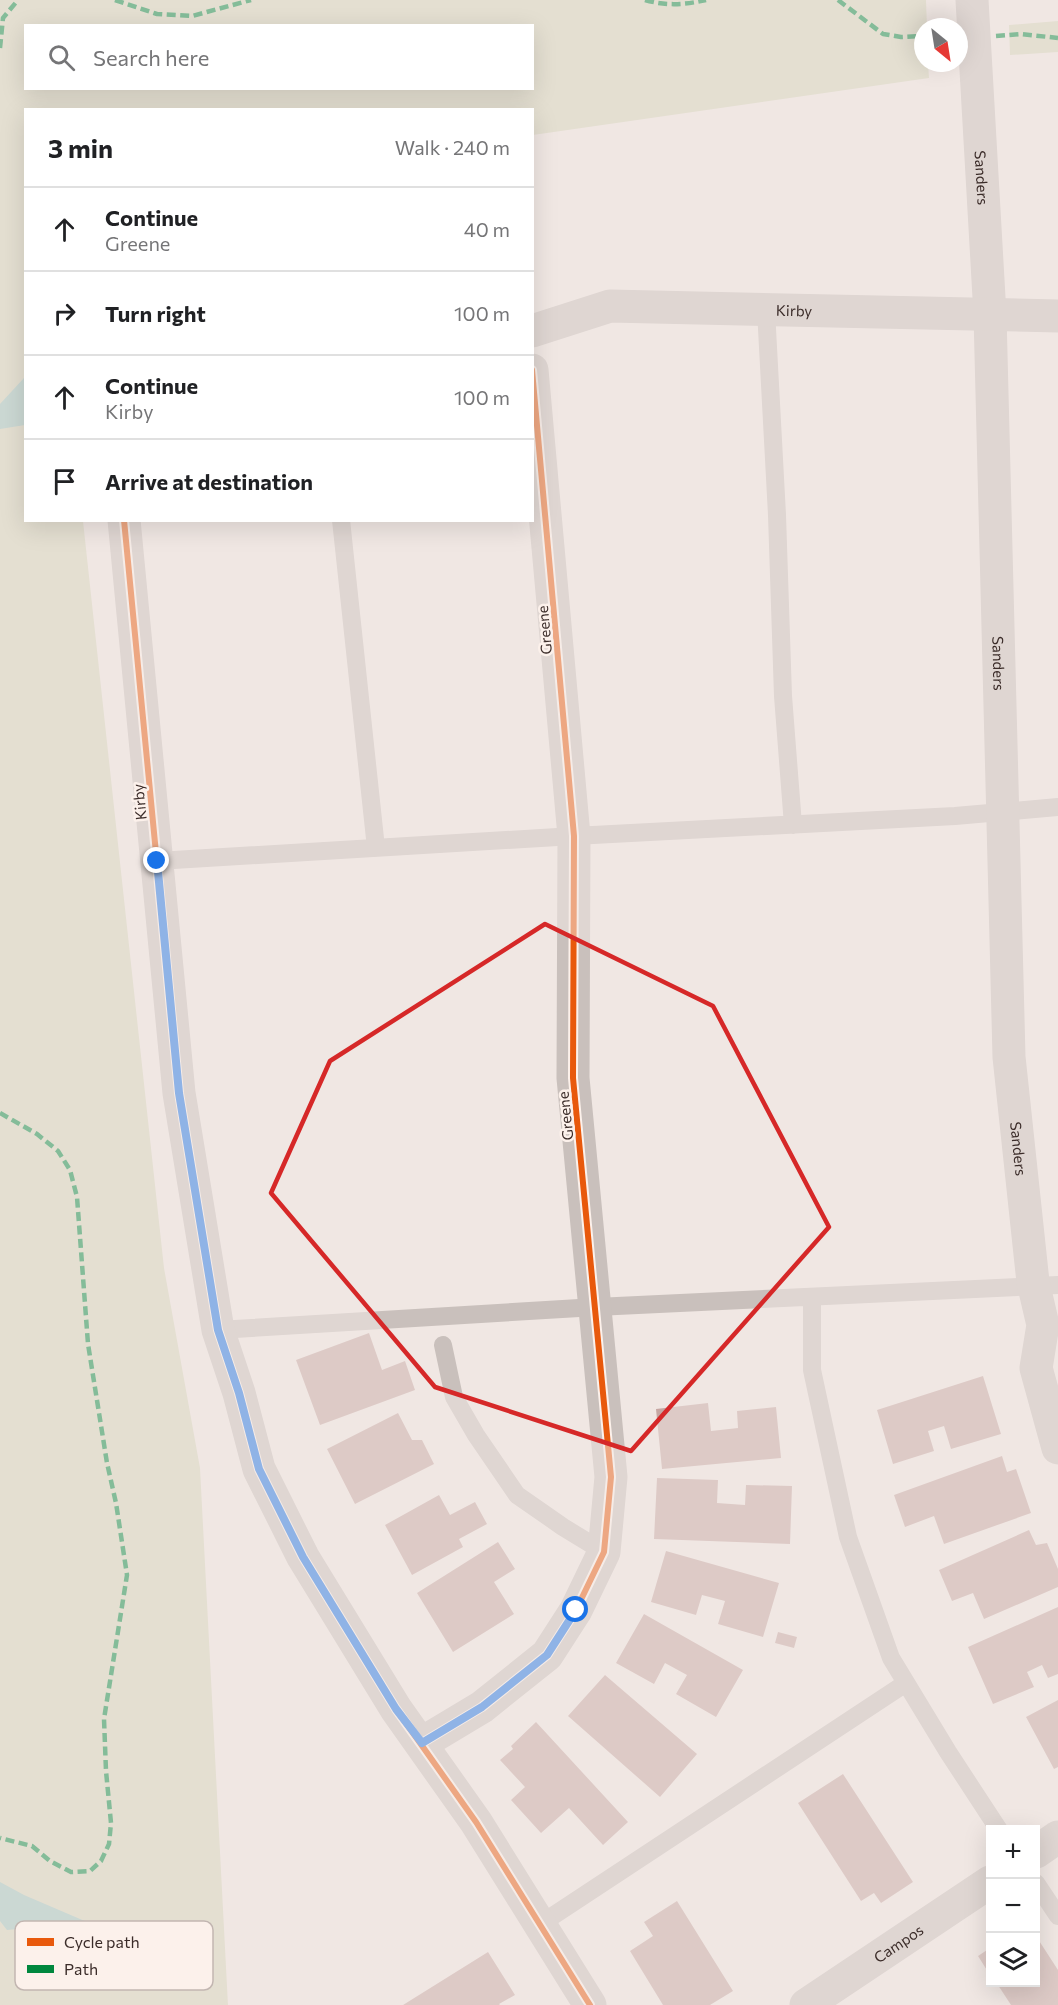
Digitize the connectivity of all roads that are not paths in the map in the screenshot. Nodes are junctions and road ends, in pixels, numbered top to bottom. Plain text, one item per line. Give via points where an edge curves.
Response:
1 (972, 0) edge
2 (766, 310) junction
3 (990, 315) junction
4 (1058, 316) edge
5 (534, 330) edge
6 (534, 392) edge
7 (124, 522) edge
8 (341, 522) edge
9 (1058, 807) edge
10 (1002, 810) junction
11 (793, 825) junction
12 (574, 836) junction
13 (376, 848) junction
14 (157, 861) junction
15 (1046, 1285) edge
16 (812, 1297) junction
17 (596, 1307) junction
18 (218, 1330) junction
19 (1051, 1335) edge
20 (443, 1345) dead end
21 (1058, 1448) edge
22 (604, 1552) junction
23 (906, 1683) junction
24 (422, 1743) junction
25 (996, 1825) edge
26 (1058, 1837) edge
27 (1040, 1849) edge
28 (986, 1885) edge
29 (1040, 1890) edge
30 (1058, 1916) edge
31 (539, 1925) junction
32 (590, 2005) edge
33 (806, 2005) edge

1 - 3 street, Sanders
2 - 3 street, Kirby
2 - 5 street, Kirby via 610,306
2 - 11 lane via 783,696
3 - 4 street, Kirby
3 - 10 street, Sanders
6 - 12 street, Greene
7 - 14 street, Kirby
8 - 13 lane
9 - 10 lane
10 - 11 lane
10 - 15 street, Sanders via 1009,1057
11 - 12 lane
12 - 13 lane
12 - 17 street, Greene via 573,1078
13 - 14 lane
14 - 18 street, Kirby via 179,1093
15 - 16 lane
15 - 19 street, Sanders
16 - 17 lane
16 - 23 lane via 812,1370 848,1537 891,1658
17 - 18 lane
17 - 22 street, Greene via 611,1476
18 - 24 street, Kirby via 259,1469 283,1518 396,1709
19 - 21 street, Sanders via 1036,1368
20 - 22 lane via 454,1397 517,1495
22 - 24 street, Greene via 576,1610 547,1655 482,1707
23 - 25 lane
23 - 31 lane
24 - 31 street, Kirby
26 - 27 street
28 - 33 street, Campos
29 - 30 lane
31 - 32 street, Kirby

